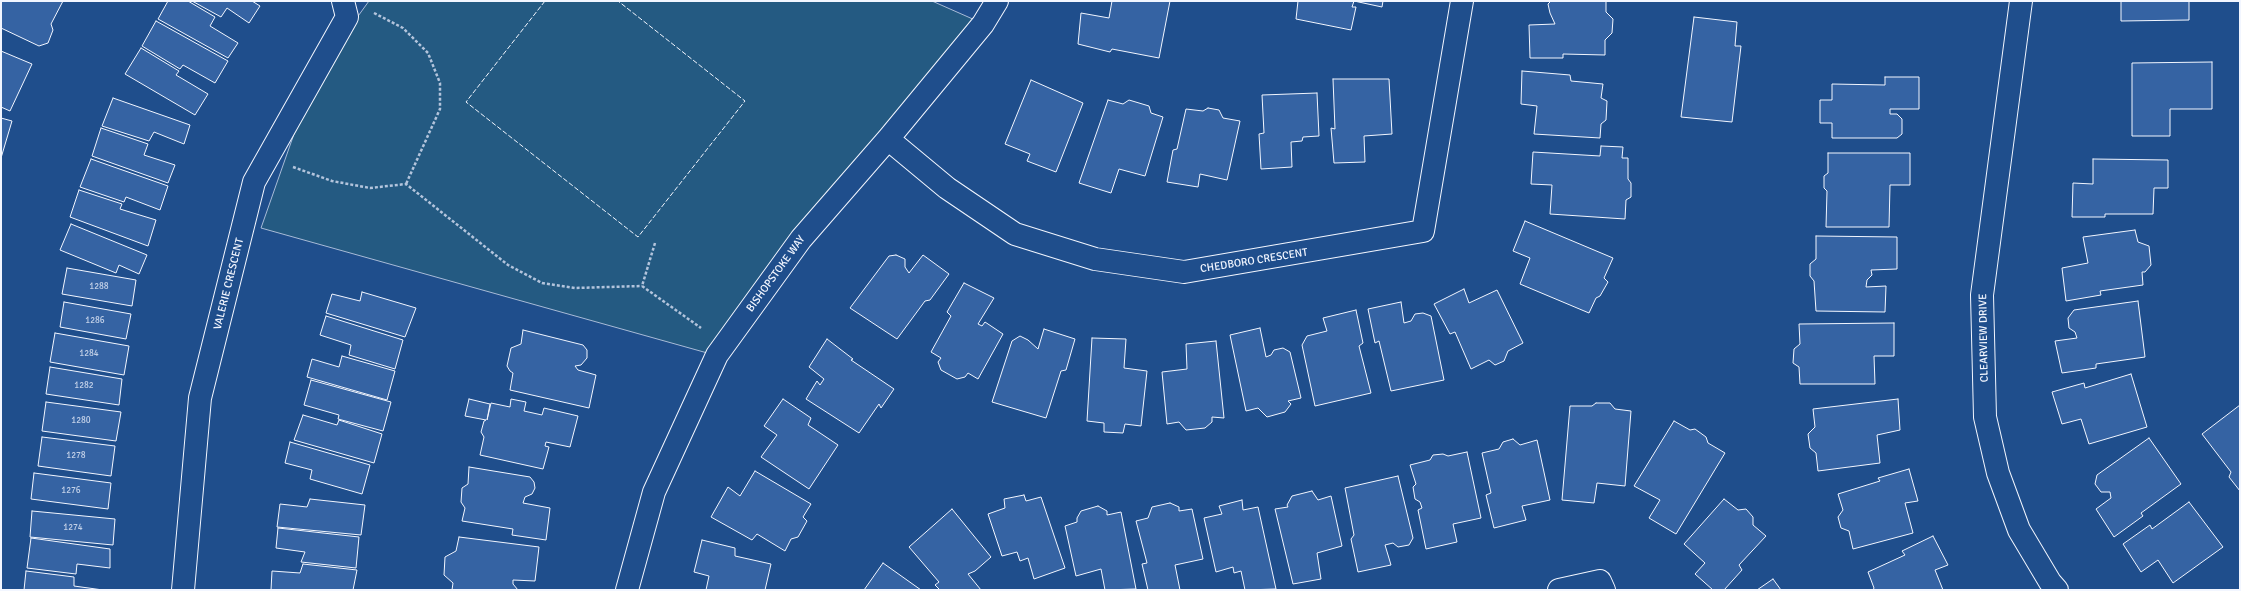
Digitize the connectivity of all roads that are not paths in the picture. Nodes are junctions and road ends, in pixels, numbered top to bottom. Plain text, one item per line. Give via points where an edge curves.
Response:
1 (343, 1) edge
2 (997, 1) edge
3 (1462, 1) edge
4 (2021, 1) edge
5 (888, 139) junction
6 (183, 590) edge
7 (627, 590) edge
8 (1560, 590) edge
9 (1604, 590) edge
10 (2057, 590) edge

1 - 6 street, VALERIE CRESCENT via 347,17 254,182 200,398
2 - 5 street, BISHOPSTOKE WAY via 983,24
3 - 5 street, CHEDBORO CRESCENT via 1423,230 1184,272 1095,259 1015,234 946,188
4 - 10 street, CLEARVIEW DRIVE via 1982,295 1985,417 1998,473 2019,530
5 - 7 street, BISHOPSTOKE WAY via 801,239 717,355 654,492
8 - 9 street via 1600,581

